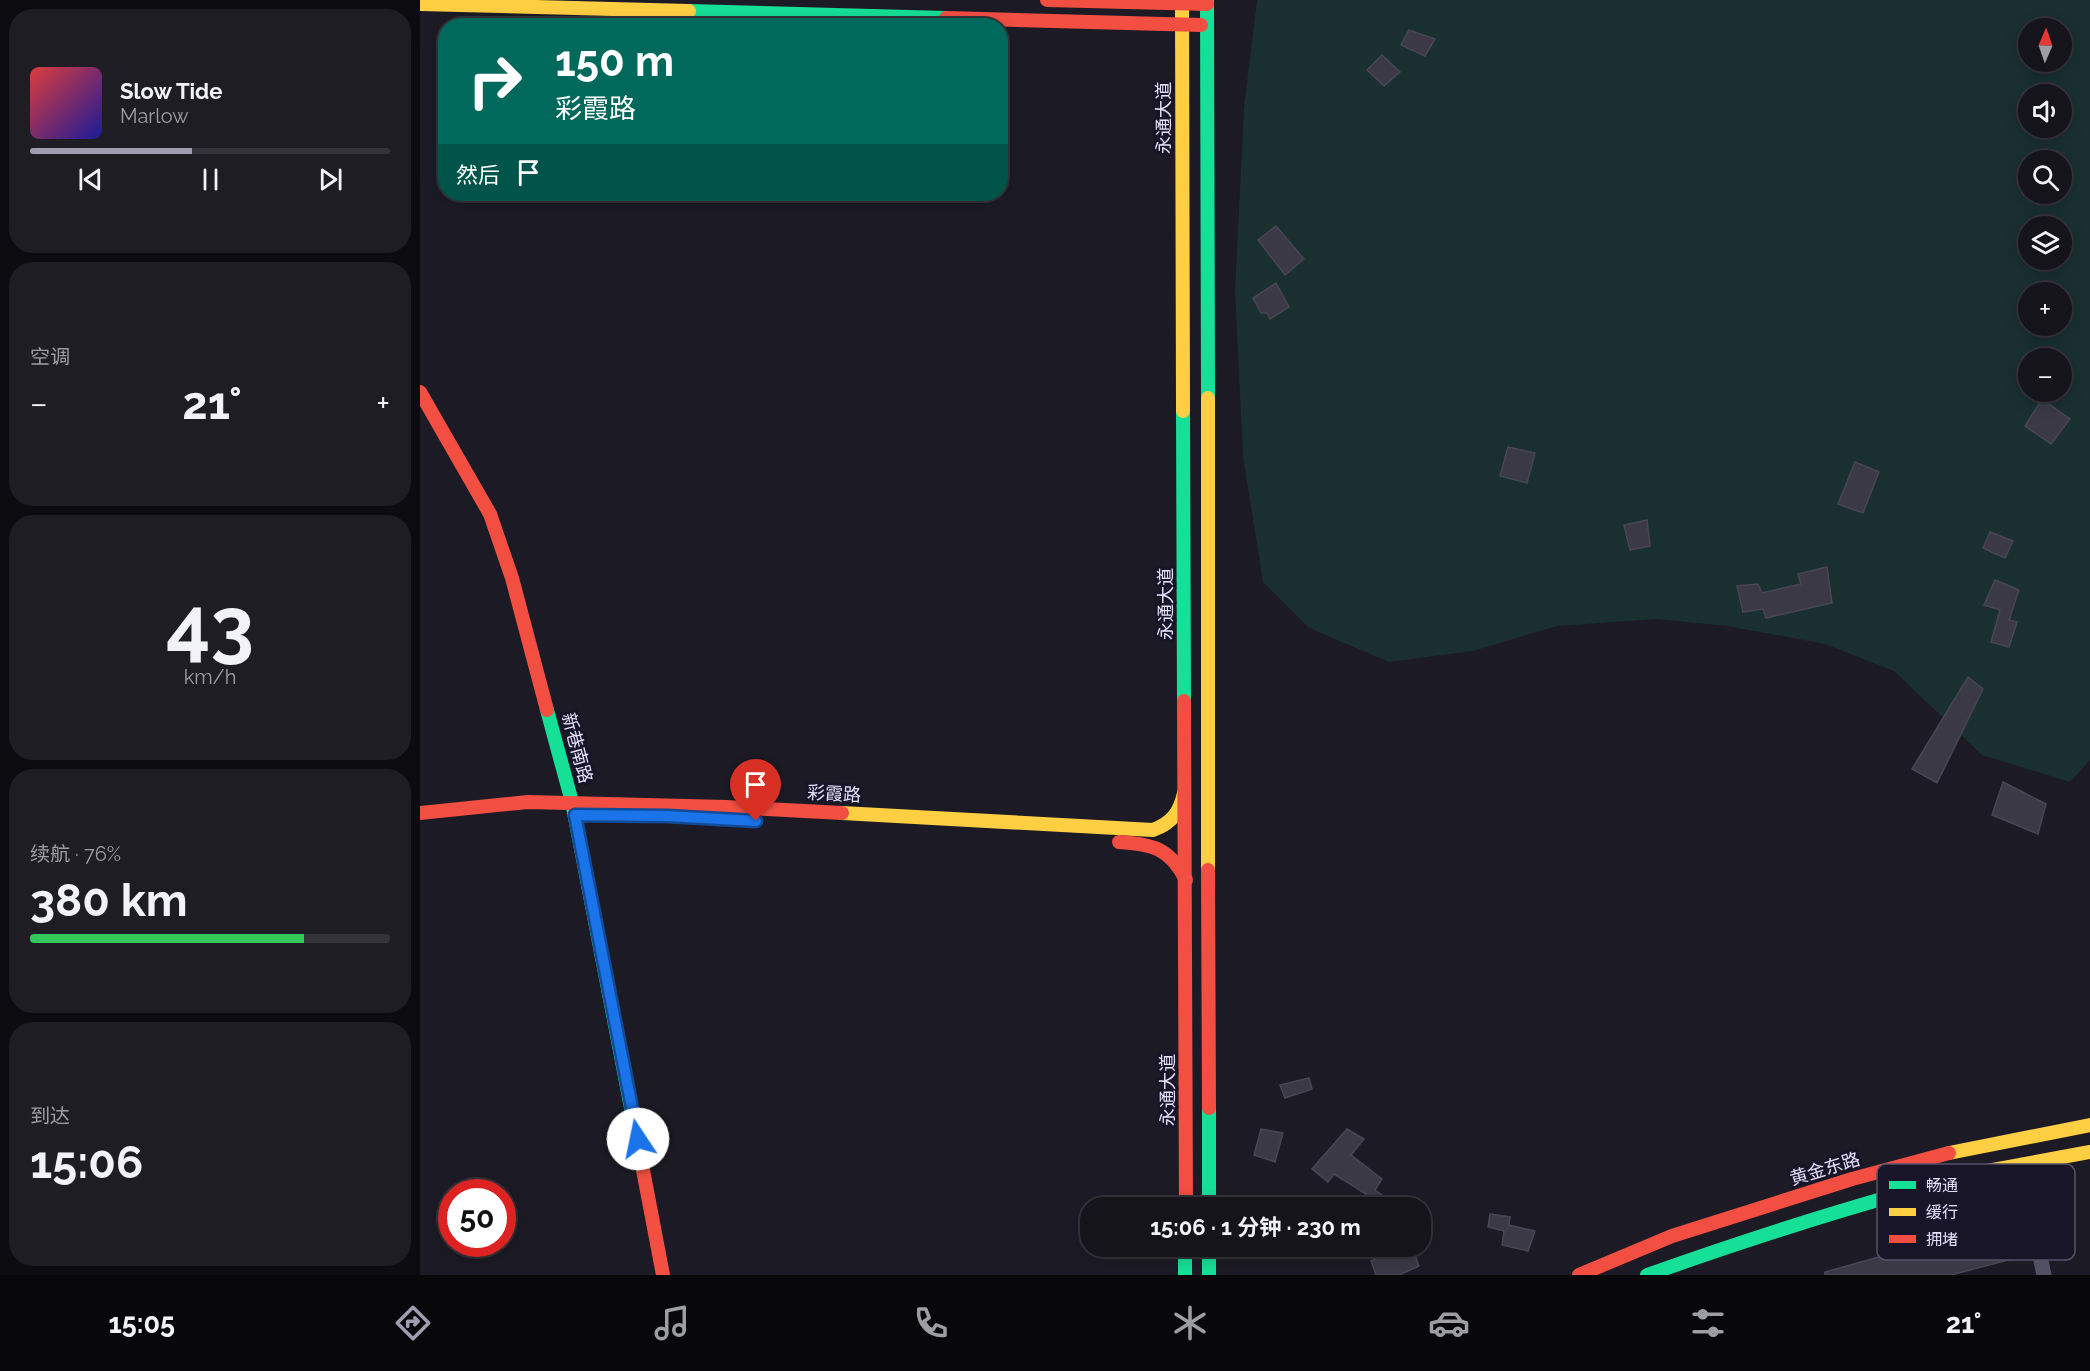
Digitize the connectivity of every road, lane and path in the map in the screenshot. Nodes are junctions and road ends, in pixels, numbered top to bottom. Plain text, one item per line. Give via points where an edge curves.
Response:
1 (1047, 0) edge
2 (1147, 1) edge
3 (1182, 2) edge
4 (1207, 2) edge
5 (420, 4) edge
6 (928, 18) edge
7 (1008, 20) edge
8 (1145, 24) junction
9 (1182, 25) junction
10 (1206, 25) junction
11 (1182, 63) junction
12 (420, 392) edge
13 (484, 539) dead end
14 (492, 563) dead end
15 (1185, 789) junction
16 (557, 803) junction
17 (573, 809) junction
18 (420, 813) edge
19 (420, 826) edge
20 (1186, 880) junction
21 (2090, 1125) edge
22 (2090, 1152) edge
23 (1905, 1164) edge
24 (2026, 1164) edge
25 (1877, 1172) edge
26 (1186, 1197) edge
27 (1209, 1197) edge
28 (1877, 1200) edge
29 (1185, 1257) edge
30 (1209, 1257) edge
31 (2041, 1260) edge
32 (663, 1275) edge
33 (1185, 1275) edge
34 (1209, 1275) edge
35 (1579, 1275) edge
36 (1647, 1275) edge
37 (2044, 1275) edge

1 - 2 main road
2 - 3 main road
3 - 4 main road
3 - 9 main road, 永通大道
4 - 10 main road
5 - 6 main road
7 - 8 main road
8 - 9 main road
8 - 11 main road via 1171,40
9 - 10 main road
9 - 11 main road, 永通大道
10 - 27 main road
11 - 15 main road, 永通大道
12 - 17 main road, 新巷南路 via 480,494 505,553
13 - 14 main road
15 - 17 main road, 彩霞路 via 1176,817 1153,830 726,807
15 - 20 main road, 永通大道
16 - 17 main road, 彩霞路
16 - 18 main road, 彩霞路 via 495,804
16 - 19 main road, 彩霞路 via 512,816
17 - 20 main road, 彩霞路 via 1144,844 1172,857
17 - 32 main road, 新巷南路
20 - 26 main road, 永通大道
21 - 23 main road, 黄金东路
22 - 24 main road
25 - 35 main road, 黄金东路 via 1672,1236
28 - 36 main road
29 - 33 main road
30 - 34 main road
31 - 37 street

